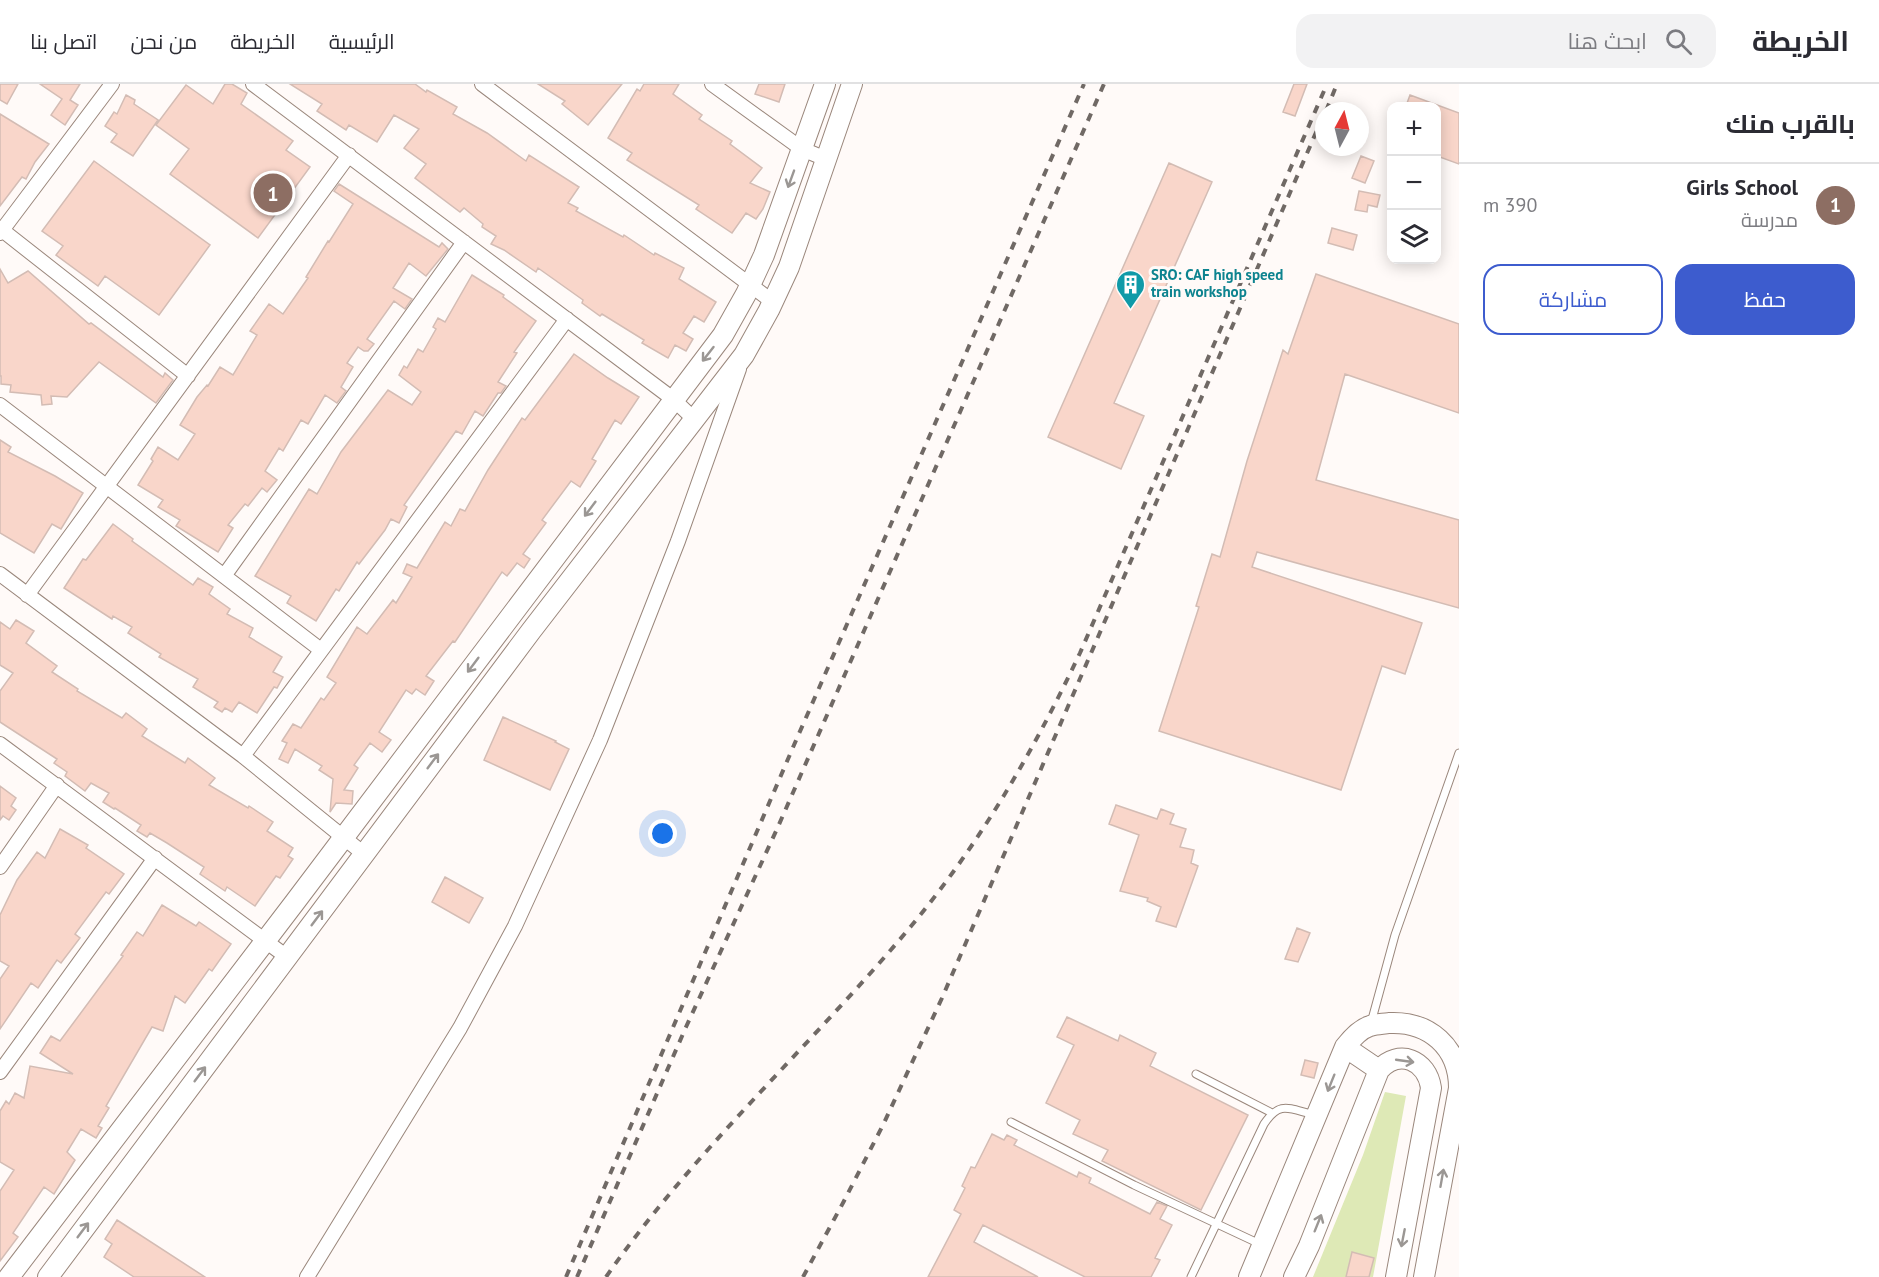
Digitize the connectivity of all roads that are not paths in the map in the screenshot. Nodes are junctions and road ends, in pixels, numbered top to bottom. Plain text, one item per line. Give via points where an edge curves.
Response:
1 (112, 84) edge
2 (253, 84) edge
3 (482, 84) edge
4 (712, 84) edge
5 (825, 84) edge
6 (852, 84) edge
7 (802, 149) junction
8 (349, 155) junction
9 (826, 159) junction
10 (1, 232) edge
11 (464, 242) junction
12 (751, 284) junction
13 (773, 302) junction
14 (567, 319) junction
15 (744, 355) junction
16 (188, 376) junction
17 (673, 399) junction
18 (0, 405) edge
19 (694, 419) junction
20 (106, 486) junction
21 (0, 574) edge
22 (224, 576) junction
23 (27, 595) junction
24 (321, 650) junction
25 (0, 744) edge
26 (1459, 753) edge
27 (243, 756) junction
28 (57, 786) junction
29 (344, 837) junction
30 (364, 854) junction
31 (155, 858) junction
32 (0, 867) edge
33 (266, 940) junction
34 (287, 957) junction
35 (1371, 1025) junction
36 (1346, 1047) junction
37 (1379, 1070) junction
38 (0, 1072) edge
39 (1196, 1074) dead end
40 (1431, 1088) junction
41 (1459, 1088) edge
42 (1272, 1113) junction
43 (1318, 1116) junction
44 (1011, 1122) dead end
45 (1215, 1224) junction
46 (1263, 1246) junction
47 (9, 1277) edge
48 (48, 1277) edge
49 (307, 1277) edge
50 (1191, 1277) edge
51 (1249, 1277) edge
52 (1294, 1277) edge
53 (1396, 1277) edge
54 (1424, 1277) edge

1 - 10 street
2 - 8 street
3 - 12 street
4 - 7 street
5 - 7 street
6 - 9 street
7 - 9 street
7 -> 12 street
8 - 11 street
8 - 16 street
9 - 13 street
10 - 16 street
11 - 14 street
11 - 22 street
12 - 13 street
12 -> 17 street via 723,334
13 - 15 street
14 - 17 street
14 - 24 street
15 - 19 street
15 - 49 street via 678,541 600,740 515,926 460,1028
16 - 20 street
17 - 19 street
17 -> 29 street
18 - 20 street
30 -> 19 street
20 - 22 street
20 - 23 street
21 - 23 street
22 - 24 street
23 - 27 street
24 - 27 street
25 - 28 street
26 - 35 lane via 1395,935
27 - 29 street
28 - 31 street
28 - 32 street
29 - 30 street
29 - 33 street
34 -> 30 street
31 - 33 street
31 - 38 street
33 - 34 street
33 - 47 street
48 -> 34 street
35 - 36 street
35 - 41 street via 1400,1023 1427,1030 1450,1052
36 - 37 street
36 -> 43 street
37 -> 40 street via 1393,1060 1413,1061 1430,1077
52 -> 37 street
39 - 42 lane
40 - 41 street
40 -> 53 street
54 -> 41 street
42 - 43 lane via 1286,1108
42 - 45 lane
43 - 46 street
44 - 45 lane
45 - 46 lane
45 - 50 lane
46 - 51 street

